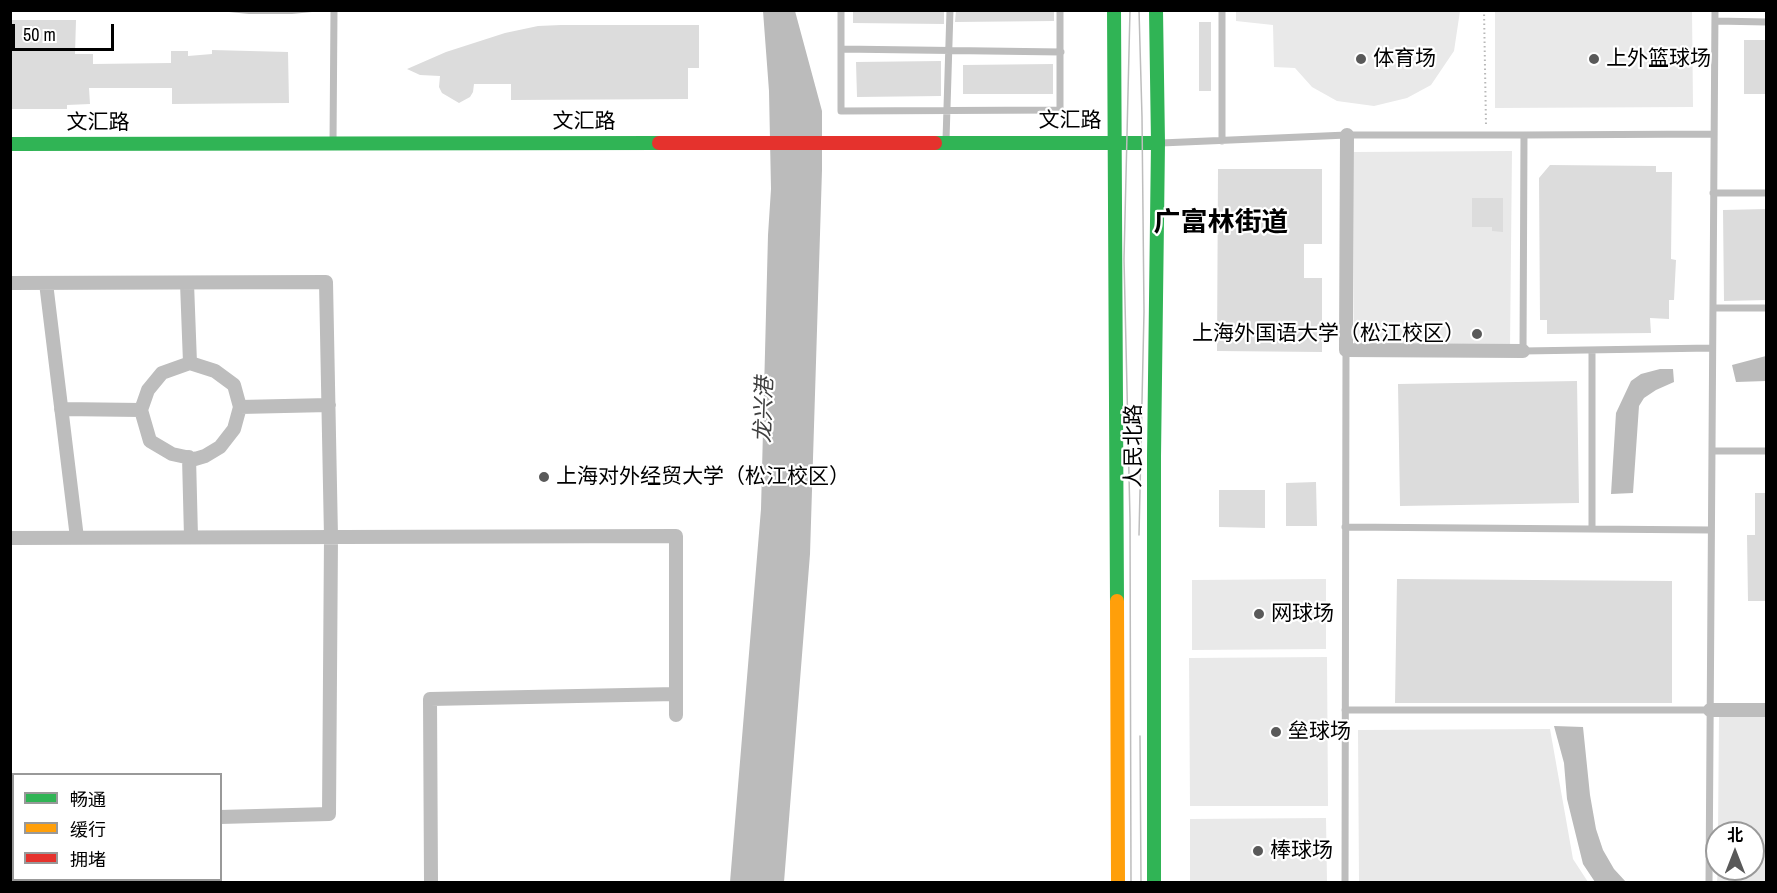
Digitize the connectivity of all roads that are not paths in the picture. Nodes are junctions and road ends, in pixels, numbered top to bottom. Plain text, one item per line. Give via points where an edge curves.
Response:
1 (333, 10) edge
2 (841, 10) edge
3 (950, 10) edge
4 (1060, 10) edge
5 (1114, 10) edge
6 (1156, 10) edge
7 (1222, 10) edge
8 (1715, 10) edge
9 (1716, 21) junction
10 (1767, 22) edge
11 (841, 49) junction
12 (949, 50) junction
13 (1061, 52) junction
14 (948, 109) junction
15 (1714, 134) junction
16 (1347, 135) junction
17 (1524, 135) junction
18 (1222, 141) junction
19 (1115, 142) junction
20 (946, 143) junction
21 (1158, 143) junction
22 (10, 144) edge
23 (333, 144) junction
24 (1713, 193) junction
25 (1767, 193) edge
26 (10, 283) edge
27 (45, 283) junction
28 (187, 283) junction
29 (1713, 308) junction
30 (1767, 308) edge
31 (1712, 348) junction
32 (1346, 350) junction
33 (1592, 350) junction
34 (1523, 351) junction
35 (190, 363) junction
36 (328, 405) junction
37 (240, 407) junction
38 (61, 409) junction
39 (141, 410) junction
40 (1712, 451) junction
41 (1767, 451) edge
42 (189, 458) junction
43 (1345, 526) junction
44 (1592, 529) junction
45 (1711, 530) junction
46 (191, 537) junction
47 (331, 537) junction
48 (10, 538) edge
49 (77, 538) junction
50 (676, 694) junction
51 (1345, 710) junction
52 (1710, 710) junction
53 (1767, 710) edge
54 (676, 715) dead end
55 (222, 817) edge
56 (431, 882) edge
57 (1118, 882) edge
58 (1154, 882) edge
59 (1344, 882) edge
60 (1709, 882) edge

1 - 23 lane
2 - 11 lane
3 - 12 lane
4 - 13 lane
5 - 19 main road, 人民北路
6 - 21 main road, 人民北路
7 - 18 lane
8 - 9 lane
9 - 10 lane
9 - 15 lane
11 - 12 lane
11 - 14 lane via 841,111
12 - 13 lane
12 - 14 lane
13 - 14 lane via 1060,110
14 - 20 lane
15 - 17 lane
15 - 24 lane
16 - 17 lane
16 - 18 lane
16 - 32 street
17 - 34 lane
18 - 21 lane
19 - 20 main road, 文汇路
19 - 21 main road, 文汇路
19 - 57 main road, 人民北路
20 - 23 main road, 文汇路
21 - 58 main road, 人民北路
22 - 23 main road, 文汇路
24 - 25 lane
24 - 29 lane
26 - 27 street
27 - 28 street
27 - 38 street
28 - 35 street
28 - 36 street via 326,282
29 - 30 lane
29 - 31 lane
31 - 33 lane
31 - 40 lane
32 - 34 street
32 - 43 lane
33 - 34 lane
33 - 44 lane
35 - 37 street via 215,371 234,385
35 - 39 street via 162,373 148,390
36 - 37 street
36 - 47 street
37 - 42 street via 234,429 220,447 205,456
38 - 39 street
38 - 49 street
39 - 42 street via 150,441 172,454
40 - 41 lane
40 - 45 lane
42 - 46 street
43 - 44 lane
43 - 51 lane
44 - 45 lane
45 - 52 lane
46 - 47 street
46 - 49 street
47 - 50 street via 676,536
47 - 55 street via 330,814
48 - 49 street
50 - 54 street
50 - 56 street via 430,699
51 - 52 lane
51 - 59 lane
52 - 53 street
52 - 60 lane

